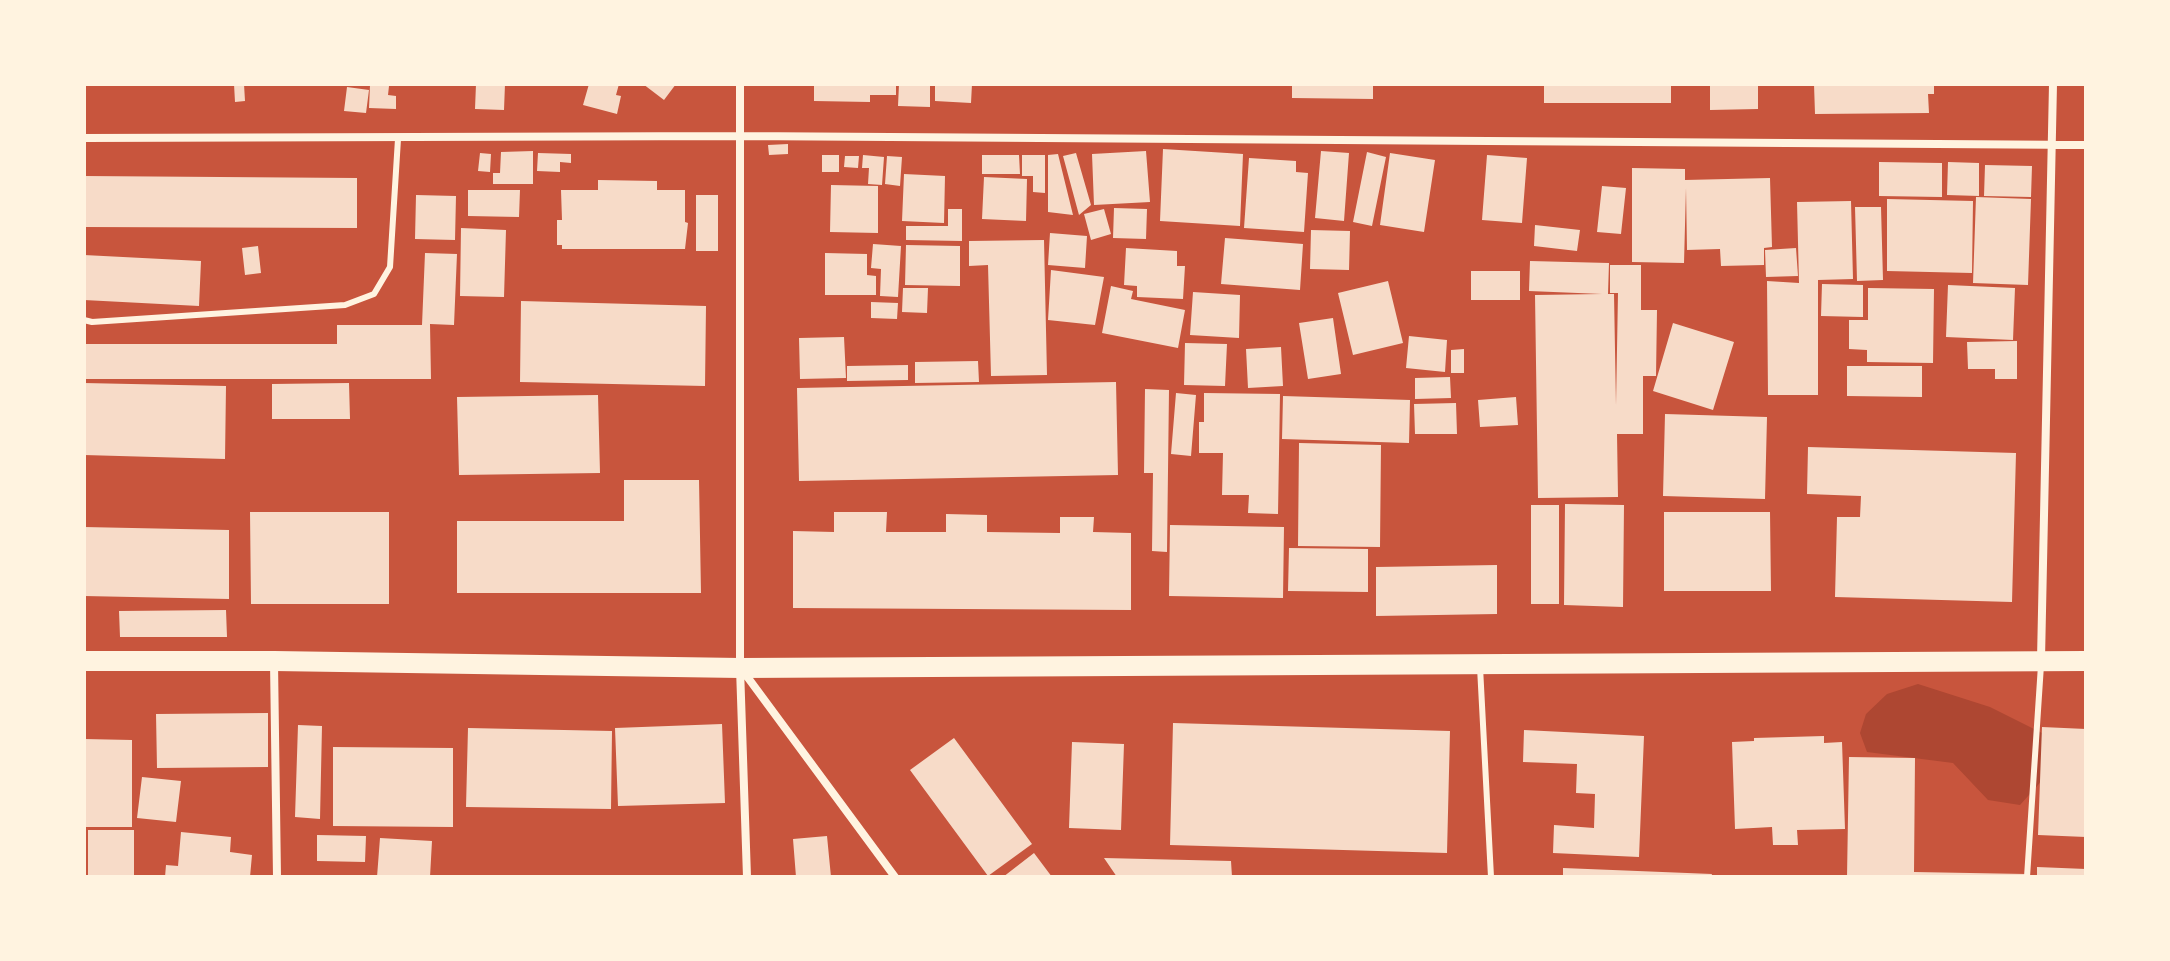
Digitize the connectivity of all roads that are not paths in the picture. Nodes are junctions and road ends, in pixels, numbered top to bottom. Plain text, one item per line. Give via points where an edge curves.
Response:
1 (740, 84) edge
2 (2053, 84) edge
3 (741, 136) junction
4 (84, 138) edge
5 (398, 139) junction
6 (2051, 145) junction
7 (2086, 145) edge
8 (84, 320) edge
9 (2041, 660) junction
10 (84, 661) edge
11 (274, 661) junction
12 (2086, 661) edge
13 (1480, 663) junction
14 (740, 668) junction
15 (277, 877) edge
16 (747, 877) edge
17 (895, 877) edge
18 (1491, 877) edge
19 (2027, 877) edge

1 - 3 street
2 - 6 street
3 - 5 street
3 - 6 street
3 - 14 street
4 - 5 street
5 - 8 lane via 390,267 374,294 345,305
6 - 7 street
6 - 9 street
9 - 12 main road
9 - 13 main road
9 - 19 lane
10 - 11 main road
11 - 14 main road
11 - 15 street
13 - 14 main road
13 - 18 lane
14 - 16 street
14 - 17 street

